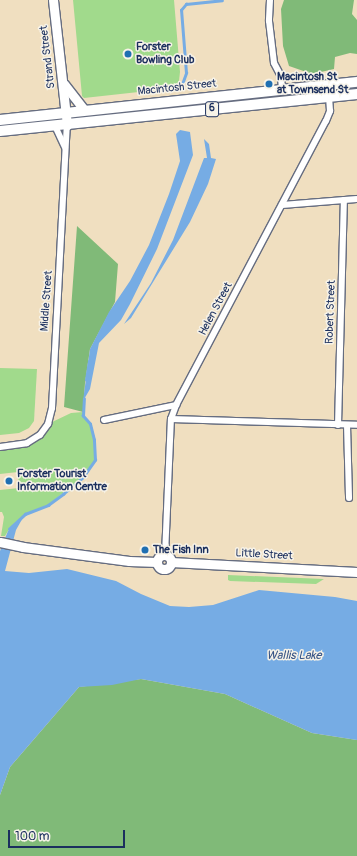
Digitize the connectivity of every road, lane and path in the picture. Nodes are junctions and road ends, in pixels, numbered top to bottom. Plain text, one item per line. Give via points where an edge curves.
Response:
1 (54, 0) edge
2 (270, 0) edge
3 (63, 82) junction
4 (357, 82) edge
5 (328, 85) junction
6 (282, 90) junction
7 (357, 94) edge
8 (330, 97) junction
9 (84, 110) junction
10 (66, 112) junction
11 (0, 120) edge
12 (67, 125) junction
13 (55, 126) junction
14 (0, 131) edge
15 (67, 150) junction
16 (357, 199) edge
17 (344, 200) junction
18 (282, 205) junction
19 (176, 405) junction
20 (171, 419) junction
21 (104, 420) dead end
22 (338, 425) junction
23 (348, 425) junction
24 (357, 425) edge
25 (0, 447) edge
26 (349, 498) dead end
27 (0, 542) edge
28 (168, 559) junction
29 (357, 572) edge

1 - 3 street, Strand Street
2 - 6 street via 274,63 281,76
3 - 9 street
3 - 10 street, Strand Street
4 - 5 main road, Macintosh Street / 6
5 - 6 main road, Macintosh Street / 6
5 - 8 street, Helen Street
6 - 9 main road, Macintosh Street / 6
7 - 8 main road, 6
8 - 12 main road, 6
8 - 18 street, Helen Street via 328,116
9 - 10 main road, Macintosh Street / 6
10 - 11 main road, Macintosh Street / 6
10 - 12 street, Middle Street
12 - 13 main road, 6
12 - 15 street, Middle Street
13 - 14 main road, 6
13 - 15 street, Middle Street
15 - 25 street, Middle Street via 52,408 48,424 40,435 27,443
16 - 17 street
17 - 18 street
17 - 22 street, Robert Street
18 - 19 street, Helen Street
19 - 20 street, Helen Street
19 - 21 street
20 - 22 street
20 - 28 street, Helen Street
22 - 23 street
23 - 24 street
23 - 26 street
27 - 28 street, Little Street via 129,561 157,562 160,568 169,566
28 - 29 street, Little Street

